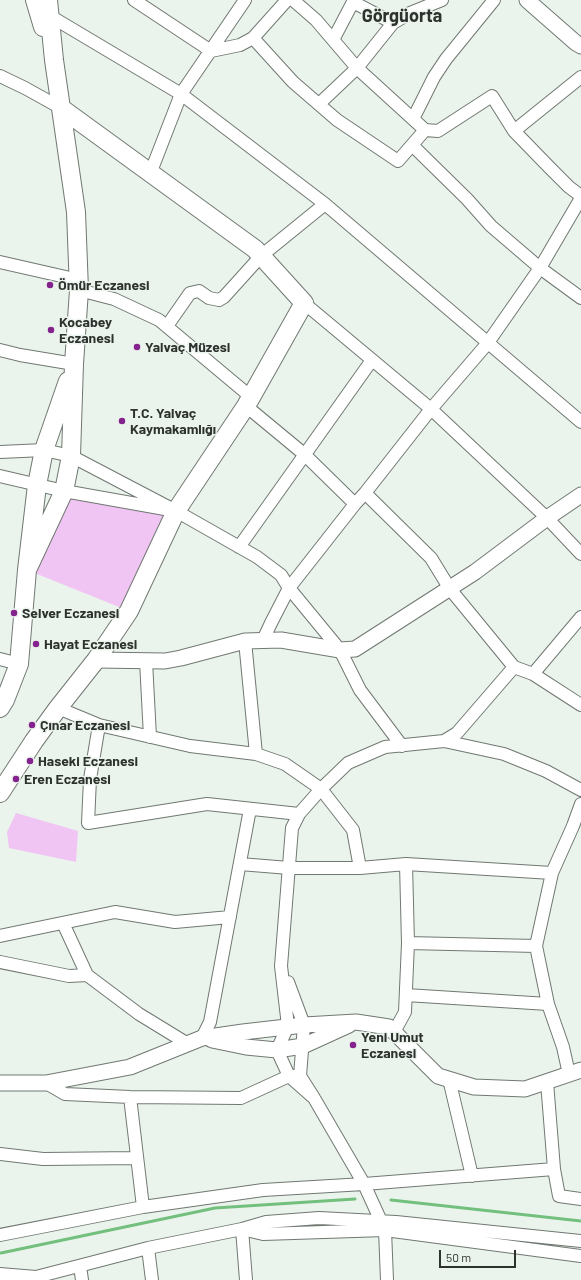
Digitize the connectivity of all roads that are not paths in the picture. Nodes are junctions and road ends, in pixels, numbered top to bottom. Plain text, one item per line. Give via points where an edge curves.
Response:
1 (134, 0) edge
2 (244, 0) edge
3 (287, 0) edge
4 (293, 0) edge
5 (442, 0) edge
6 (494, 0) edge
7 (527, 0) edge
8 (353, 1) edge
9 (42, 6) edge
10 (393, 23) junction
11 (253, 38) junction
12 (333, 40) junction
13 (581, 46) edge
14 (210, 50) junction
15 (357, 68) junction
16 (0, 76) edge
17 (581, 77) edge
18 (181, 94) junction
19 (318, 104) junction
20 (61, 108) junction
21 (413, 119) junction
22 (426, 130) junction
23 (514, 131) junction
24 (412, 145) junction
25 (150, 174) junction
26 (581, 197) edge
27 (325, 204) junction
28 (261, 256) junction
29 (0, 262) edge
30 (540, 268) junction
31 (79, 285) junction
32 (581, 298) edge
33 (304, 303) junction
34 (167, 326) junction
35 (487, 344) junction
36 (0, 350) edge
37 (372, 360) junction
38 (74, 364) junction
39 (249, 402) junction
40 (431, 409) junction
41 (581, 422) edge
42 (44, 450) junction
43 (0, 452) edge
44 (304, 454) junction
45 (71, 456) junction
46 (0, 476) edge
47 (37, 486) junction
48 (64, 491) junction
49 (365, 493) junction
50 (581, 496) edge
51 (355, 504) junction
52 (176, 511) junction
53 (547, 518) junction
54 (239, 547) junction
55 (581, 554) edge
56 (27, 570) junction
57 (289, 588) junction
58 (450, 589) junction
59 (581, 617) edge
60 (577, 630) edge
61 (264, 640) junction
62 (245, 641) junction
63 (340, 650) junction
64 (0, 659) edge
65 (96, 660) junction
66 (146, 661) junction
67 (19, 664) junction
68 (514, 667) junction
69 (533, 674) junction
70 (581, 705) edge
71 (0, 708) edge
72 (58, 708) junction
73 (98, 725) junction
74 (150, 737) junction
75 (444, 742) junction
76 (402, 746) junction
77 (256, 754) junction
78 (321, 789) junction
79 (581, 790) edge
80 (0, 792) edge
81 (581, 804) edge
82 (250, 808) junction
83 (299, 814) junction
84 (240, 864) junction
85 (406, 864) junction
86 (289, 868) junction
87 (360, 868) junction
88 (552, 873) junction
89 (230, 917) junction
90 (63, 924) junction
91 (0, 936) edge
92 (408, 943) junction
93 (536, 946) junction
94 (0, 962) edge
95 (281, 966) junction
96 (87, 975) junction
97 (406, 995) junction
98 (548, 1004) junction
99 (356, 1022) junction
100 (304, 1025) junction
101 (288, 1026) junction
102 (394, 1032) junction
103 (195, 1041) junction
104 (303, 1046) junction
105 (277, 1050) junction
106 (575, 1072) edge
107 (295, 1076) junction
108 (449, 1079) junction
109 (547, 1082) junction
110 (0, 1083) edge
111 (46, 1083) junction
112 (130, 1097) junction
113 (0, 1154) edge
114 (138, 1158) junction
115 (554, 1170) junction
116 (472, 1176) junction
117 (364, 1184) junction
118 (581, 1199) edge
119 (143, 1207) junction
120 (383, 1226) junction
121 (242, 1229) junction
122 (0, 1234) edge
123 (581, 1241) edge
124 (148, 1248) junction
125 (581, 1256) edge
126 (80, 1266) junction
127 (0, 1274) edge
128 (82, 1280) edge
129 (152, 1280) edge
130 (246, 1280) edge
131 (387, 1280) edge

1 - 14 street
2 - 14 street
3 - 11 street
4 - 12 street via 316,20
5 - 10 street
6 - 21 street via 446,59
7 - 13 street
8 - 10 street
8 - 12 street
9 - 18 street
9 - 20 main road
10 - 15 street
11 - 14 street via 240,45
11 - 19 street via 293,82
12 - 15 street
14 - 18 street
15 - 19 street
15 - 21 street
16 - 20 street
17 - 23 street
18 - 25 street
18 - 27 street
19 - 24 street via 337,120 398,161
20 - 25 main road
20 - 31 main road via 76,212
21 - 22 street
22 - 23 street via 438,130 492,96
22 - 24 street
23 - 26 street
24 - 30 street via 491,226
25 - 28 main road via 255,249
26 - 30 street
27 - 28 street
27 - 35 street
28 - 33 main road
28 - 34 street via 219,300 209,298 199,291 190,293
29 - 31 street
30 - 32 street
30 - 35 street
31 - 34 street via 114,298
31 - 38 main road
33 - 37 street
33 - 39 main road
34 - 39 street
35 - 40 street
35 - 41 street
36 - 38 street
37 - 40 street
37 - 44 street
38 - 42 main road
38 - 45 main road
39 - 44 street
39 - 52 main road
40 - 49 street
40 - 53 street
42 - 43 street
42 - 45 street
42 - 47 main road
44 - 51 street
44 - 54 street
45 - 48 main road
45 - 52 street
46 - 47 street
47 - 48 street
47 - 56 main road
48 - 52 street
48 - 56 main road
49 - 51 street
49 - 58 street via 431,558
50 - 53 street
51 - 57 street
52 - 54 street
52 - 65 main road via 129,611
53 - 55 street
53 - 58 street
54 - 57 street via 281,575
56 - 67 main road
57 - 61 street
57 - 63 street
58 - 63 street via 355,649
58 - 68 street
59 - 60 street
60 - 69 street
61 - 62 street
61 - 63 street via 281,640
62 - 66 street via 181,658
62 - 77 street
63 - 76 street via 360,690
64 - 67 street
65 - 66 street
65 - 72 main road
66 - 74 street
67 - 71 main road
68 - 69 street
68 - 75 street via 457,733
69 - 70 street
72 - 73 street
72 - 80 main road
73 - 74 street
73 - 82 street via 90,779 88,823 208,804
74 - 77 street via 190,746
75 - 76 street
75 - 79 street via 504,754 546,771
76 - 78 street via 385,747 348,763
77 - 78 street via 285,764
78 - 83 street
78 - 87 street via 353,830
81 - 88 street
82 - 83 street
82 - 84 street
83 - 86 street via 292,828
84 - 86 street
84 - 89 street
85 - 87 street
85 - 88 street
85 - 92 street
86 - 87 street
86 - 95 street
88 - 93 street
89 - 90 street via 175,922 115,912
89 - 103 street via 210,1022
90 - 91 street
90 - 96 street
92 - 93 street
92 - 97 street
93 - 98 street
94 - 96 street via 69,976
95 - 100 street
95 - 101 street
96 - 103 street via 139,1014
97 - 98 street
97 - 102 street via 405,1012
98 - 106 street
99 - 100 street
99 - 102 street via 389,1027
99 - 104 street
100 - 101 street
100 - 104 street
101 - 103 street
101 - 105 street
102 - 108 street via 438,1076
103 - 105 street
103 - 111 street via 130,1067
104 - 105 street
104 - 107 street
105 - 107 street
106 - 109 street
107 - 112 street via 241,1098
107 - 117 street via 314,1098
108 - 109 street via 474,1087 525,1089
108 - 116 street
109 - 115 street
110 - 111 street
111 - 112 street via 65,1094
112 - 114 street
113 - 114 street via 43,1158
114 - 119 street
115 - 116 street
115 - 118 street via 559,1196
116 - 117 street
117 - 119 street via 263,1190
117 - 120 street
119 - 122 street
120 - 121 street via 319,1218 266,1222
120 - 123 street via 396,1222
120 - 125 street
120 - 131 street
121 - 124 street
121 - 130 street
124 - 126 street
124 - 129 street
126 - 127 street via 36,1277
126 - 128 street

